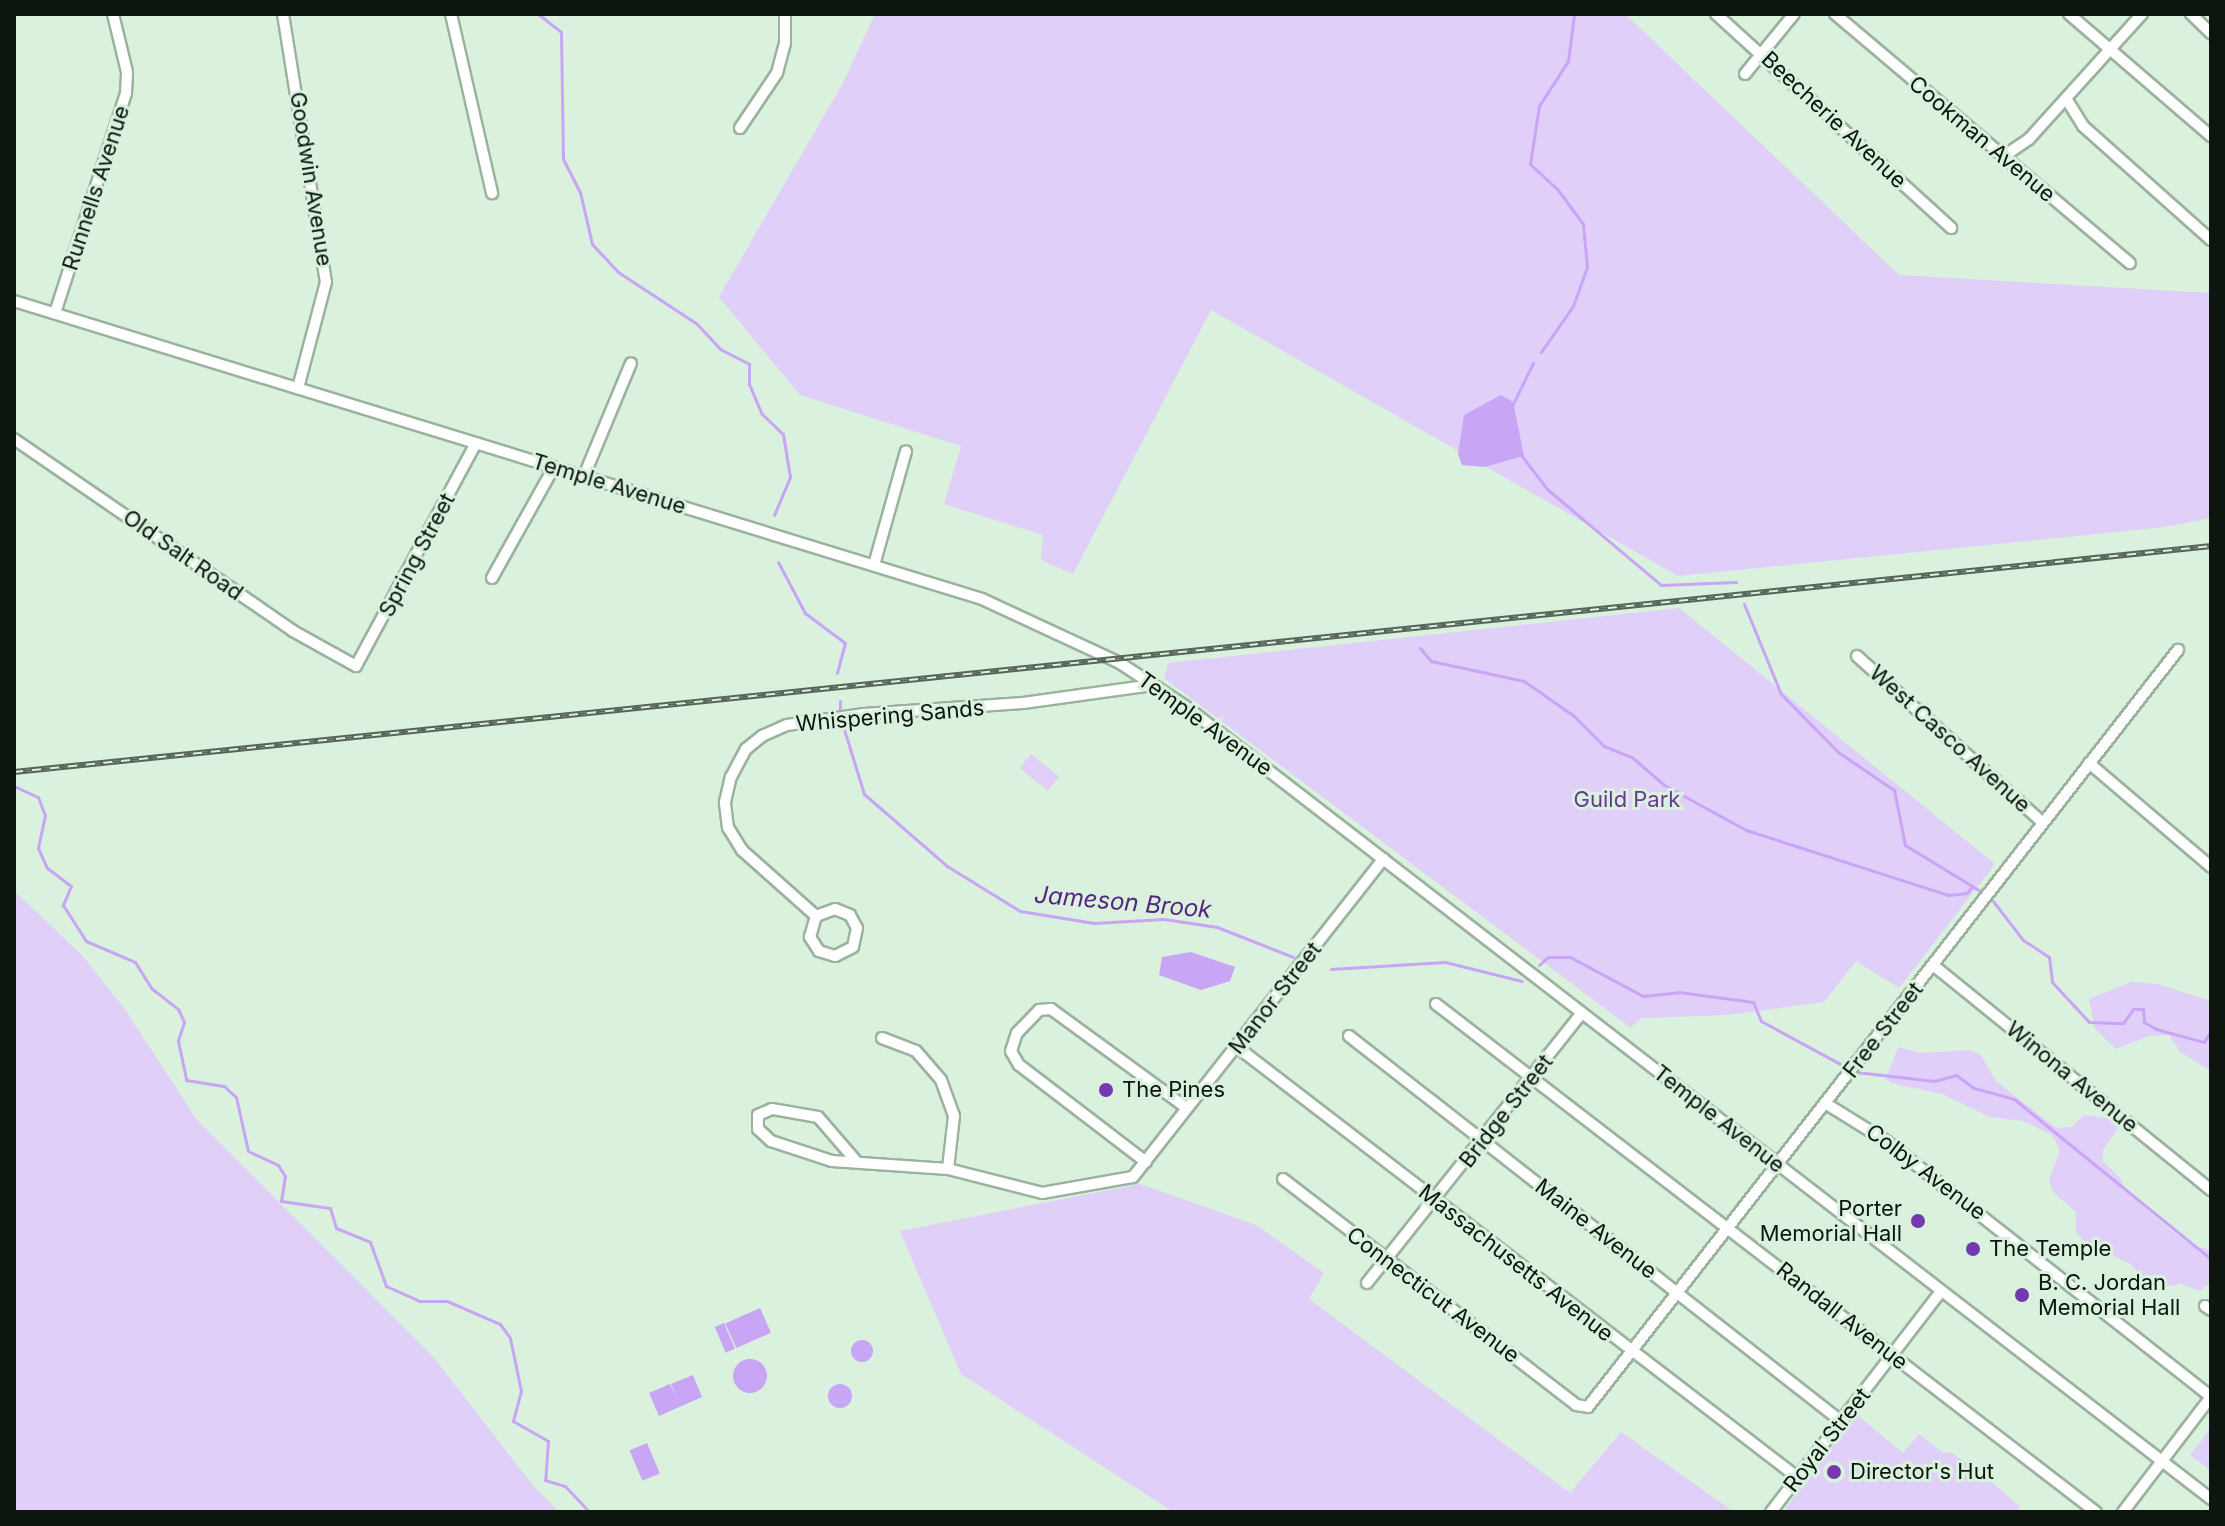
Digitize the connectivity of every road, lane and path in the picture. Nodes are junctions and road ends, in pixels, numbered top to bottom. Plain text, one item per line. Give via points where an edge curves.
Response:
1 (113, 14) edge
2 (283, 14) edge
3 (451, 14) edge
4 (785, 14) edge
5 (1716, 14) edge
6 (1794, 14) edge
7 (1835, 14) edge
8 (2069, 14) edge
9 (2142, 14) edge
10 (2191, 14) edge
11 (2211, 33) edge
12 (2111, 50) junction
13 (1762, 53) junction
14 (1745, 74) dead end
15 (2067, 100) junction
16 (740, 128) dead end
17 (2211, 136) edge
18 (2004, 156) junction
19 (492, 193) dead end
20 (1951, 228) dead end
21 (2211, 240) edge
22 (2130, 263) dead end
23 (14, 301) edge
24 (55, 313) junction
25 (631, 363) dead end
26 (298, 388) junction
27 (14, 439) edge
28 (476, 443) junction
29 (906, 451) dead end
30 (554, 467) junction
31 (584, 476) junction
32 (874, 565) junction
33 (492, 578) dead end
34 (2178, 650) dead end
35 (1857, 656) dead end
36 (356, 666) joint
37 (1153, 685) junction
38 (2089, 763) junction
39 (2042, 822) junction
40 (1383, 859) junction
41 (2211, 867) edge
42 (816, 916) junction
43 (1933, 965) junction
44 (1436, 1004) dead end
45 (1582, 1013) junction
46 (1349, 1036) dead end
47 (882, 1038) dead end
48 (1237, 1047) junction
49 (1532, 1077) junction
50 (1825, 1103) junction
51 (1187, 1108) junction
52 (1484, 1140) junction
53 (856, 1161) junction
54 (1146, 1162) junction
55 (1777, 1164) junction
56 (948, 1169) junction
57 (1283, 1179) dead end
58 (2211, 1190) edge
59 (1436, 1200) junction
60 (1729, 1228) junction
61 (1386, 1258) junction
62 (1367, 1283) dead end
63 (1941, 1291) junction
64 (1678, 1294) junction
65 (1630, 1352) junction
66 (1892, 1356) junction
67 (2211, 1397) edge
68 (1585, 1408) joint
69 (1842, 1422) junction
70 (2162, 1461) junction
71 (1797, 1477) junction
72 (2211, 1499) edge
73 (1771, 1512) edge
74 (2096, 1512) edge
75 (2123, 1512) edge

1 - 24 street, Runnells Avenue via 127,72 126,93
2 - 26 street, Goodwin Avenue via 326,282
3 - 19 street
4 - 16 street via 777,73
5 - 13 street, Beecherie Avenue
6 - 13 street
7 - 18 street, Cookman Avenue
8 - 12 street
9 - 12 street
10 - 11 street
12 - 15 street
12 - 17 street
13 - 14 street
13 - 20 street, Beecherie Avenue
15 - 18 street via 2018,150
15 - 21 street via 2083,126
18 - 22 street, Cookman Avenue
23 - 24 street, Temple Avenue
24 - 26 street, Temple Avenue
25 - 31 street
26 - 28 street, Temple Avenue
27 - 36 street, Old Salt Road via 293,631
28 - 30 street, Temple Avenue
28 - 36 street, Spring Street
29 - 32 street
30 - 31 street, Temple Avenue
30 - 33 street
31 - 32 street, Temple Avenue
32 - 37 street, Temple Avenue via 1029,617
34 - 38 street, Free Street
35 - 39 street, West Casco Avenue
37 - 40 street, Temple Avenue
37 - 42 street, Whispering Sands via 1036,702 864,714 787,725 762,736 746,749 731,777 725,802 728,828 742,850
38 - 39 street, Free Street
38 - 41 street
39 - 43 street, Free Street
40 - 45 street, Temple Avenue
40 - 48 street, Manor Street
42 - 42 street via 835,909 850,915 857,928 853,947 835,956 819,951 810,937
43 - 50 street, Free Street
43 - 58 street, Winona Avenue
44 - 49 street, Randall Avenue
45 - 49 street, Bridge Street
45 - 55 street, Temple Avenue
46 - 52 street, Maine Avenue
47 - 56 street via 916,1051 941,1080 954,1124
48 - 51 street, Manor Street
48 - 59 street, Massachusetts Avenue
49 - 52 street, Bridge Street
49 - 60 street, Randall Avenue
50 - 55 street, Free Street
50 - 67 street, Colby Avenue via 1886,1141
51 - 54 street, Manor Street
51 - 54 street via 1051,1009 1039,1010 1017,1033 1011,1051 1019,1065
52 - 59 street, Bridge Street
52 - 64 street, Maine Avenue
53 - 53 street, Manor Street via 818,1117 772,1109 758,1115 762,1133 791,1150
53 - 56 street, Manor Street
54 - 56 street, Manor Street via 1133,1177 1052,1193
55 - 60 street, Free Street
55 - 63 street, Temple Avenue
57 - 61 street, Connecticut Avenue
59 - 61 street, Bridge Street
59 - 65 street, Massachusetts Avenue
60 - 64 street, Free Street
60 - 66 street, Randall Avenue
61 - 62 street, Bridge Street
61 - 68 street, Connecticut Avenue
63 - 66 street, Royal Street
63 - 70 street, Temple Avenue
64 - 65 street, Free Street
64 - 69 street, Maine Avenue
65 - 68 street, Free Street
65 - 71 street, Massachusetts Avenue
66 - 69 street, Royal Street
66 - 74 street, Randall Avenue
67 - 70 street
69 - 71 street, Royal Street
70 - 72 street, Temple Avenue
70 - 75 street
71 - 73 street, Royal Street

